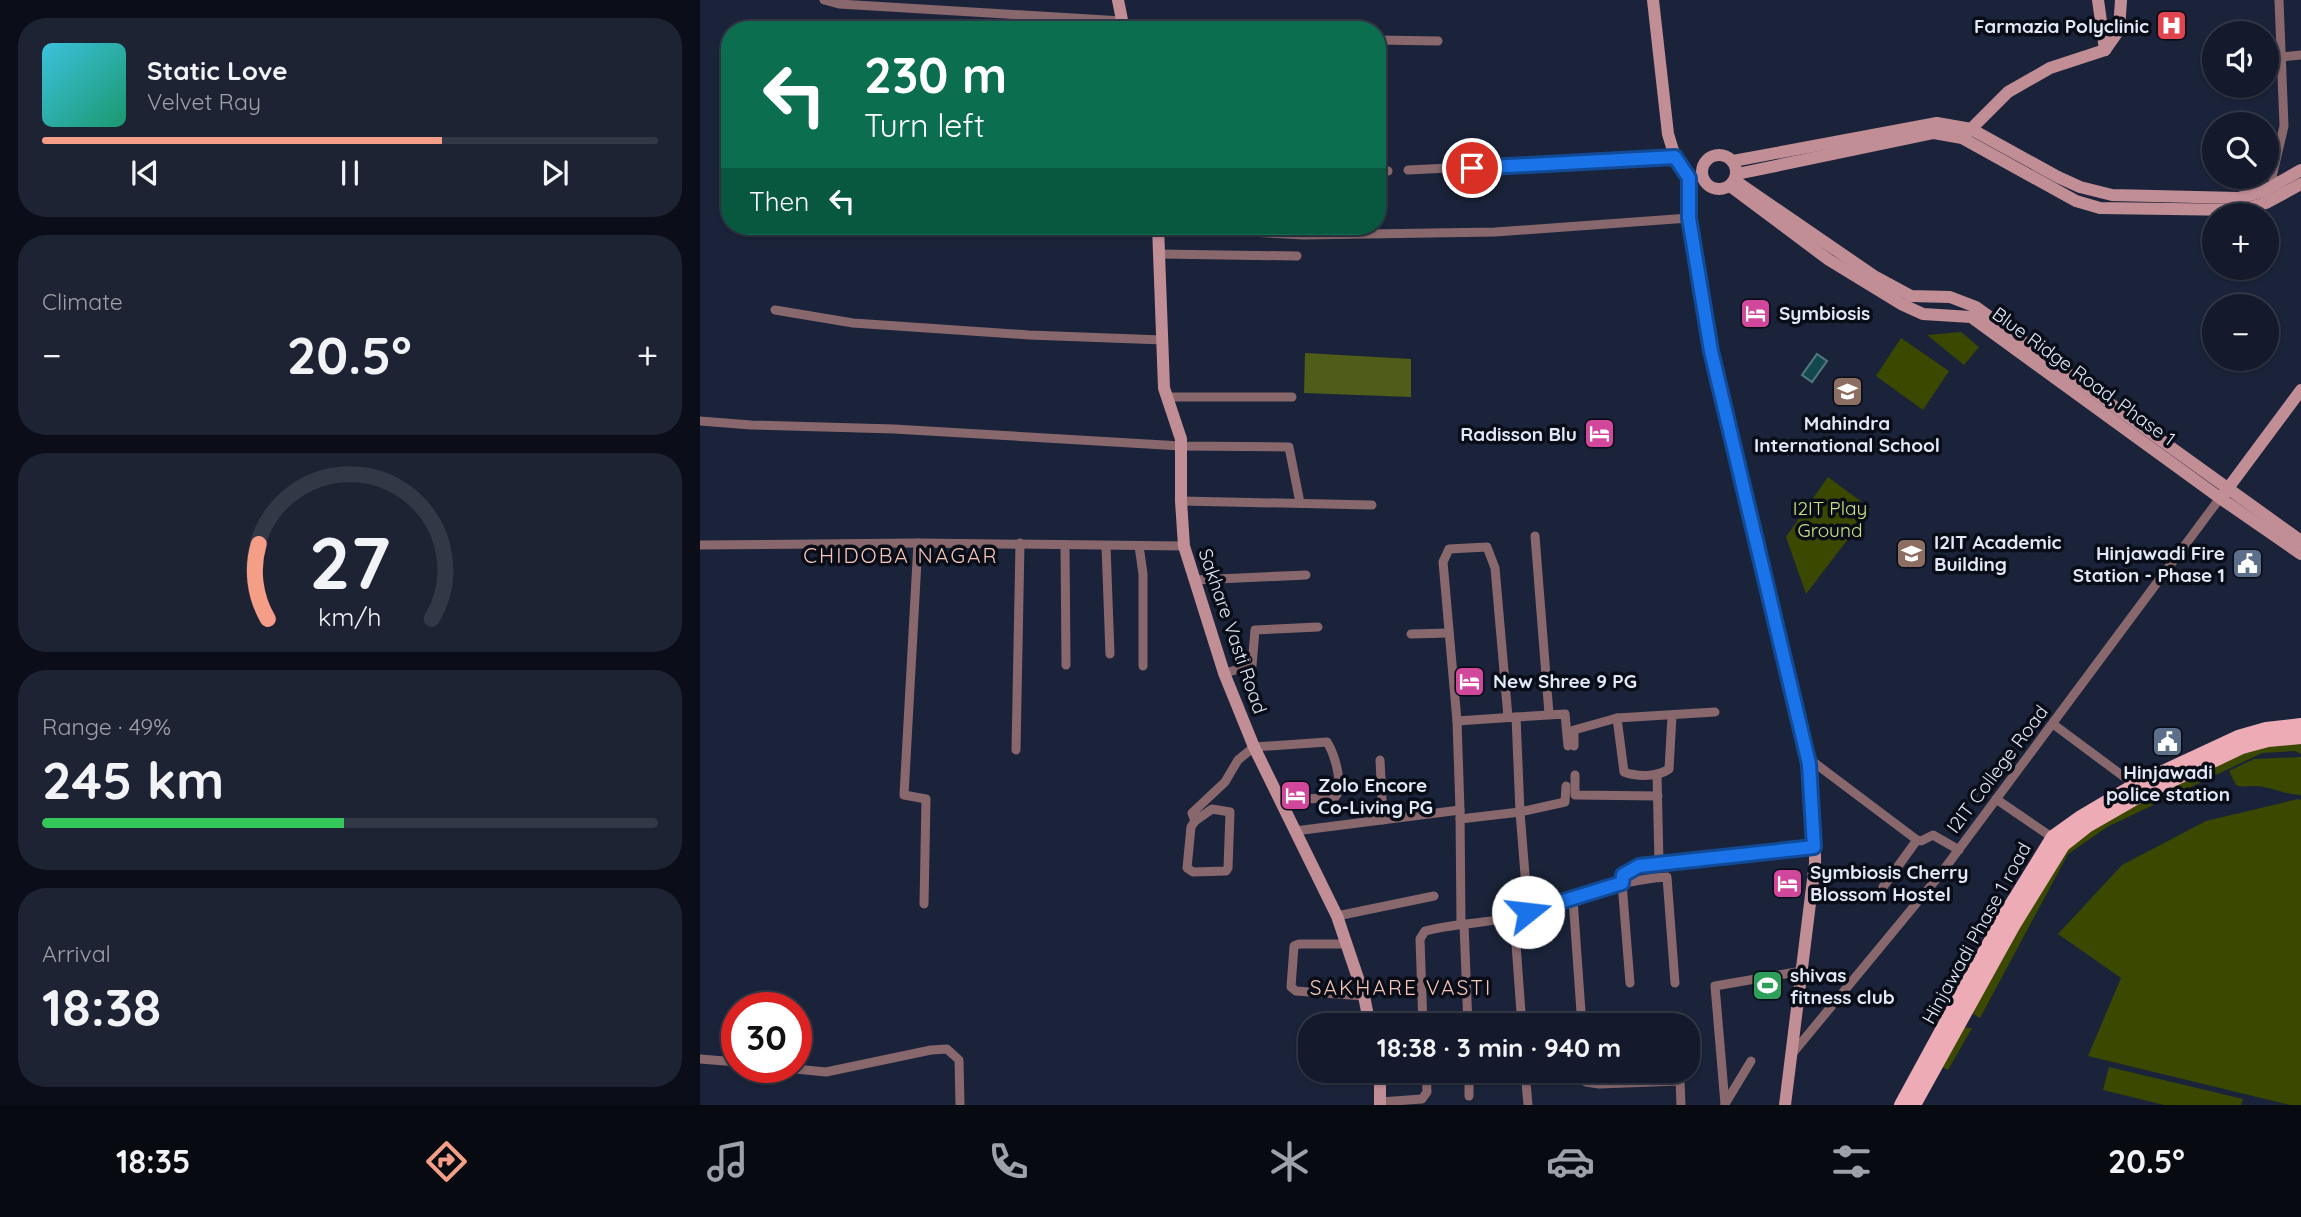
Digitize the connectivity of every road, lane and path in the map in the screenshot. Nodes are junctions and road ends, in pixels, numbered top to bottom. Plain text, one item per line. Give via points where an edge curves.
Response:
1 (824, 0) edge
2 (1118, 0) edge
3 (1653, 0) edge
4 (2098, 0) edge
5 (2121, 0) edge
6 (2279, 0) edge
7 (917, 3) edge
8 (1086, 21) edge
9 (1122, 21) edge
10 (1386, 40) edge
11 (1438, 41) dead end
12 (2105, 50) junction
13 (2301, 55) edge
14 (2282, 57) junction
15 (1966, 134) junction
16 (1675, 157) junction
17 (1408, 170) dead end
18 (2301, 170) edge
19 (1733, 176) junction
20 (1695, 177) junction
21 (2301, 184) edge
22 (2282, 189) junction
23 (1689, 218) junction
24 (1386, 233) edge
25 (1158, 235) edge
26 (1159, 254) junction
27 (1297, 256) dead end
28 (775, 310) dead end
29 (1163, 340) junction
30 (2301, 390) edge
31 (1167, 397) junction
32 (1292, 397) dead end
33 (700, 421) edge
34 (1181, 446) junction
35 (2224, 494) junction
36 (1181, 500) junction
37 (1300, 503) junction
38 (1372, 505) dead end
39 (1535, 536) dead end
40 (2301, 541) edge
41 (918, 543) junction
42 (1020, 544) junction
43 (700, 545) edge
44 (1065, 545) junction
45 (1107, 545) junction
46 (1139, 546) junction
47 (1184, 546) junction
48 (2301, 554) edge
49 (1306, 575) dead end
50 (1195, 580) junction
51 (1318, 627) dead end
52 (1449, 633) junction
53 (1411, 634) dead end
54 (1110, 654) dead end
55 (1066, 665) dead end
56 (1143, 666) dead end
57 (1224, 673) junction
58 (1715, 712) dead end
59 (1549, 714) junction
60 (1672, 716) junction
61 (1512, 717) junction
62 (1617, 718) junction
63 (1457, 721) junction
64 (2053, 724) junction
65 (2301, 725) edge
66 (2301, 737) edge
67 (1254, 747) junction
68 (1016, 750) dead end
69 (1808, 758) junction
70 (1380, 760) dead end
71 (1657, 774) junction
72 (1575, 775) dead end
73 (1566, 786) dead end
74 (2139, 790) junction
75 (1658, 796) junction
76 (1996, 799) junction
77 (1280, 800) junction
78 (1520, 812) junction
79 (1460, 815) junction
80 (1383, 820) junction
81 (1195, 821) junction
82 (1295, 831) junction
83 (1917, 840) junction
84 (2058, 841) junction
85 (1814, 847) junction
86 (1959, 850) junction
87 (1659, 864) junction
88 (1647, 865) junction
89 (1646, 878) junction
90 (1622, 883) junction
91 (1882, 887) dead end
92 (1434, 896) dead end
93 (1573, 899) junction
94 (924, 904) dead end
95 (1528, 912) junction
96 (1337, 916) junction
97 (1514, 917) junction
98 (1463, 925) junction
99 (1346, 944) junction
100 (1802, 971) junction
101 (1630, 983) dead end
102 (1675, 983) dead end
103 (1364, 996) junction
104 (1367, 1013) edge
105 (1423, 1013) edge
106 (1467, 1013) edge
107 (1521, 1013) edge
108 (1581, 1013) edge
109 (1792, 1054) junction
110 (700, 1059) edge
111 (721, 1061) edge
112 (1751, 1061) dead end
113 (812, 1071) edge
114 (1380, 1083) edge
115 (1427, 1083) edge
116 (1469, 1083) edge
117 (1526, 1083) edge
118 (1592, 1083) edge
119 (1626, 1083) edge
120 (1681, 1083) edge
121 (1469, 1096) dead end
122 (1380, 1104) edge
123 (1724, 1104) edge
124 (960, 1105) edge
125 (1528, 1105) edge
126 (1681, 1105) edge
127 (1785, 1105) edge
128 (1901, 1105) edge
129 (1914, 1105) edge

1 - 7 street via 839,4
2 - 9 street
3 - 16 street
4 - 12 street
5 - 12 street via 2119,30
6 - 14 street
7 - 8 street
10 - 11 street
12 - 15 street via 2050,68 2008,92
13 - 14 street
14 - 22 street via 2284,126 2272,177
15 - 19 street via 1937,123
15 - 22 street via 2100,193 2238,198
16 - 17 street
16 - 20 street
18 - 22 street
19 - 20 street via 1719,190
19 - 20 street via 1723,155 1711,156
19 - 35 street, Blue Ridge Road, Phase 1 via 1880,280 1911,296 1950,297 1976,307
19 - 35 street, Blue Ridge Road, Phase 1 via 1829,260 1923,314 1971,317
20 - 23 street
21 - 22 street
23 - 24 street via 1535,230
23 - 69 street via 1711,351
25 - 26 street, Sakhare Vasti Road
26 - 27 street
26 - 29 street, Sakhare Vasti Road
28 - 29 street via 853,323
29 - 31 street, Sakhare Vasti Road
30 - 35 street
31 - 32 street
31 - 34 street, Sakhare Vasti Road
33 - 34 street
34 - 36 street, Sakhare Vasti Road
34 - 37 street via 1289,447
35 - 40 street, Blue Ridge Road, Phase 1
35 - 48 street, Blue Ridge Road, Phase 1
35 - 64 street, I2IT College Road
36 - 37 street
36 - 47 street, Sakhare Vasti Road
37 - 38 street
39 - 59 street
41 - 42 street
41 - 43 street
41 - 94 street via 904,795 926,799
42 - 44 street
42 - 68 street
44 - 45 street
44 - 55 street
45 - 46 street
45 - 54 street
46 - 47 street
46 - 56 street
47 - 50 street, Sakhare Vasti Road
49 - 50 street
50 - 57 street, Sakhare Vasti Road
51 - 57 street via 1255,630 1252,666
52 - 53 street
52 - 61 street via 1443,562 1449,549 1488,548 1495,568
52 - 63 street
57 - 67 street, Sakhare Vasti Road
58 - 60 street
59 - 61 street
59 - 62 street via 1565,714 1571,746 1574,730
60 - 62 street
60 - 71 street via 1669,769
61 - 63 street
61 - 78 street
62 - 71 street via 1624,772
63 - 79 street
64 - 74 street
64 - 76 street, I2IT College Road
65 - 74 main road, Hinjawadi Phase 1 road via 2238,737
66 - 74 main road, Hinjawadi Phase 1 road via 2242,747
67 - 77 street, Sakhare Vasti Road
67 - 77 street via 1323,741 1330,746 1339,794
67 - 81 street via 1192,813
69 - 83 street
69 - 85 street
70 - 80 street
71 - 75 street
72 - 75 street via 1575,795
73 - 78 street via 1564,802
74 - 84 main road, Hinjawadi Phase 1 road via 2081,817
75 - 87 street
76 - 84 street
76 - 86 street, I2IT College Road
77 - 82 street, Sakhare Vasti Road
78 - 79 street
78 - 95 street
79 - 80 street
79 - 98 street
80 - 82 street
81 - 81 street via 1188,868 1193,872 1226,871 1230,812 1212,809
82 - 96 street, Sakhare Vasti Road
83 - 86 street via 1933,835
83 - 91 street
84 - 128 main road, Hinjawadi Phase 1 road via 2003,918
84 - 129 main road, Hinjawadi Phase 1 road
85 - 87 street
85 - 100 street
86 - 109 street, I2IT College Road
87 - 88 street
88 - 89 street
88 - 90 street via 1630,869
89 - 90 street
89 - 102 street via 1667,877
90 - 93 street
90 - 101 street
92 - 96 street
93 - 95 street
93 - 108 street
95 - 97 street
96 - 99 street, Sakhare Vasti Road
97 - 98 street
97 - 107 street
98 - 105 street via 1426,930 1420,936
98 - 106 street
99 - 103 street, Sakhare Vasti Road
99 - 103 street via 1294,946 1291,987
100 - 109 street
100 - 123 street via 1715,986
103 - 104 street, Sakhare Vasti Road
109 - 127 street
110 - 111 street
112 - 123 street
113 - 124 street via 826,1072 947,1049 959,1060
114 - 122 street
115 - 122 street via 1422,1099
116 - 121 street
117 - 125 street
118 - 119 street
120 - 126 street

